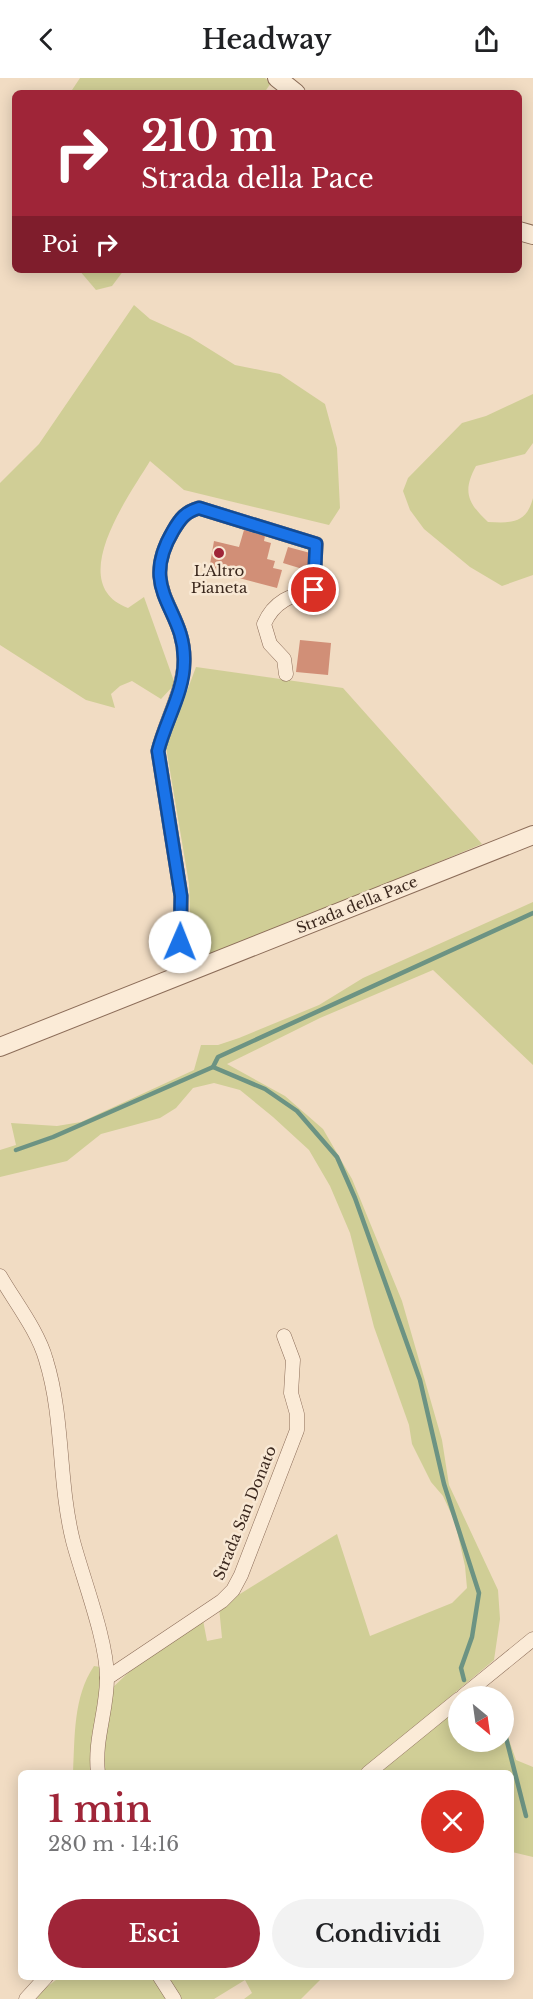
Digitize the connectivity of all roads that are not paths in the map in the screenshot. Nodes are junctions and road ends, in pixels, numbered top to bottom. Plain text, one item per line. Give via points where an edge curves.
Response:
1 (277, 78) edge
2 (292, 90) edge
3 (286, 674) dead end
4 (533, 835) edge
5 (181, 974) junction
6 (0, 1047) edge
7 (0, 1276) edge
8 (284, 1336) dead end
9 (533, 1639) edge
10 (107, 1678) junction
11 (475, 1686) edge
12 (448, 1709) edge
13 (98, 1770) edge
14 (372, 1770) edge
15 (42, 1980) edge
16 (162, 1980) edge
17 (26, 1999) edge
18 (174, 1999) edge

1 - 2 street
3 - 5 street via 284,659 270,644 264,624 271,609 290,596 314,590 316,544 199,508 190,511 180,519 158,564 160,586 181,637 185,660 158,751 181,896
4 - 5 street, Strada della Pace
5 - 6 street, Strada della Pace
7 - 10 street via 46,1358 72,1539 100,1637
8 - 10 street, Strada San Donato via 293,1360 291,1393 297,1430 241,1575 222,1600
9 - 11 street
10 - 13 street via 95,1754
12 - 14 street
15 - 17 street
16 - 18 street

